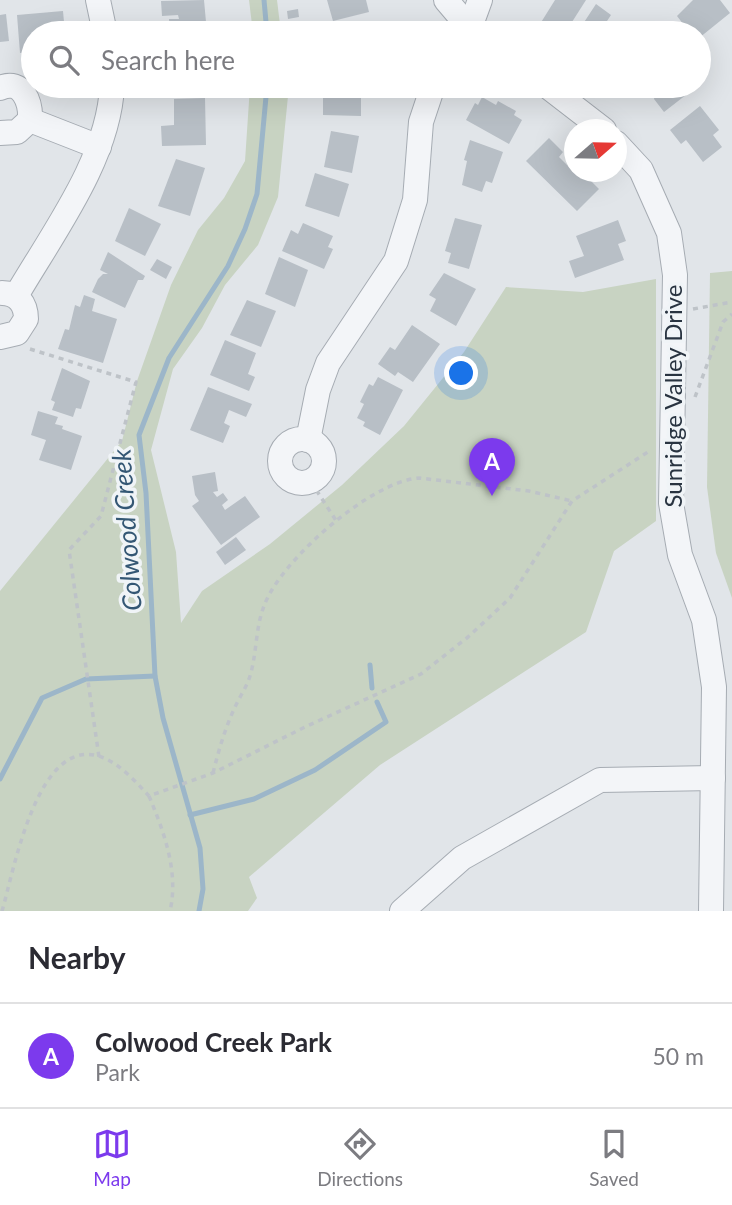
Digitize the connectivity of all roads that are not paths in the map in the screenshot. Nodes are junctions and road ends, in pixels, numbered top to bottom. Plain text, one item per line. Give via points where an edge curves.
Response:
1 (98, 0) edge
2 (446, 0) edge
3 (480, 0) edge
4 (102, 21) edge
5 (462, 21) edge
6 (474, 21) edge
7 (0, 88) edge
8 (21, 90) edge
9 (27, 98) edge
10 (112, 98) edge
11 (429, 98) edge
12 (563, 98) edge
13 (590, 119) edge
14 (30, 120) junction
15 (0, 133) edge
16 (99, 147) junction
17 (627, 155) edge
18 (8, 295) edge
19 (6, 336) edge
20 (308, 440) junction
21 (713, 778) junction
22 (402, 911) edge
23 (711, 911) edge

1 - 4 street
2 - 5 street
3 - 6 street
7 - 8 street
9 - 14 street
10 - 16 street
11 - 20 street via 421,122 415,200 396,261 328,363
12 - 13 street
14 - 15 street via 17,132
14 - 16 street
16 - 18 street
17 - 21 street, Sunridge Valley Drive via 641,170 668,233 676,284 667,314 673,436 662,479 680,555 704,620 714,687
18 - 19 street via 26,310 26,319 23,327
20 - 20 street via 316,444 323,469 311,482 292,482 285,476 280,458 289,442
21 - 22 street via 600,780 461,858
21 - 23 street, Sunridge Valley Drive

